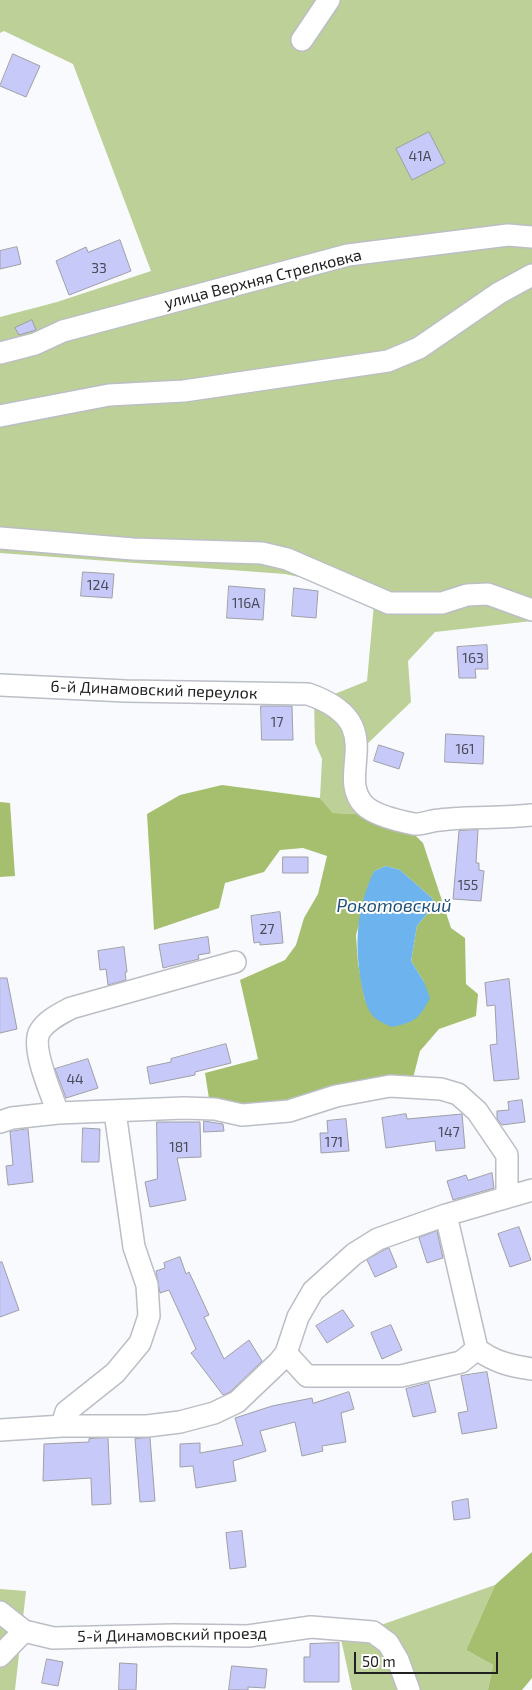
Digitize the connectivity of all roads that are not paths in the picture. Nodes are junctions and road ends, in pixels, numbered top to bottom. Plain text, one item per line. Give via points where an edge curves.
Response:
1 (329, 0) edge
2 (302, 40) dead end
3 (532, 237) edge
4 (532, 275) edge
5 (0, 353) edge
6 (0, 416) edge
7 (0, 538) edge
8 (532, 610) edge
9 (0, 685) edge
10 (532, 815) edge
11 (235, 962) dead end
12 (115, 1112) junction
13 (58, 1113) junction
14 (0, 1122) edge
15 (532, 1190) edge
16 (507, 1196) junction
17 (446, 1215) junction
18 (477, 1350) junction
19 (286, 1353) junction
20 (532, 1368) edge
21 (62, 1426) junction
22 (0, 1430) edge
23 (0, 1612) edge
24 (24, 1631) junction
25 (0, 1656) edge
26 (409, 1690) edge

1 - 2 street
3 - 5 street, улица Верхняя Стрелковка via 508,235 348,255 63,331 35,344
4 - 6 street via 499,293 419,348 388,361 184,391 109,395
7 - 8 street via 133,549 262,553 287,560 389,603 442,603 467,595 488,594
9 - 10 street, 6-й Динамовский переулок via 308,694 325,700 344,715 354,730 358,743 356,790 364,806 373,811 415,824
11 - 13 street via 71,1008 56,1016 40,1031 37,1045
12 - 13 street
12 - 16 street via 184,1108 215,1109 242,1115 289,1111 336,1096 390,1086 441,1089 458,1094 477,1111 507,1155
12 - 21 street via 134,1247 147,1285 149,1316 140,1343 114,1373 66,1412
13 - 14 street
15 - 16 street
16 - 17 street
17 - 18 street
17 - 19 street via 378,1239 354,1254 313,1291 298,1317
18 - 19 street via 462,1362 401,1376 307,1376
18 - 20 street via 491,1360
19 - 21 street via 237,1402 198,1419 147,1426
21 - 22 street
23 - 24 street, 5-й Динамовский проезд
24 - 25 street
24 - 26 street, 5-й Динамовский проезд via 53,1638 248,1636 311,1628 373,1632 388,1643

